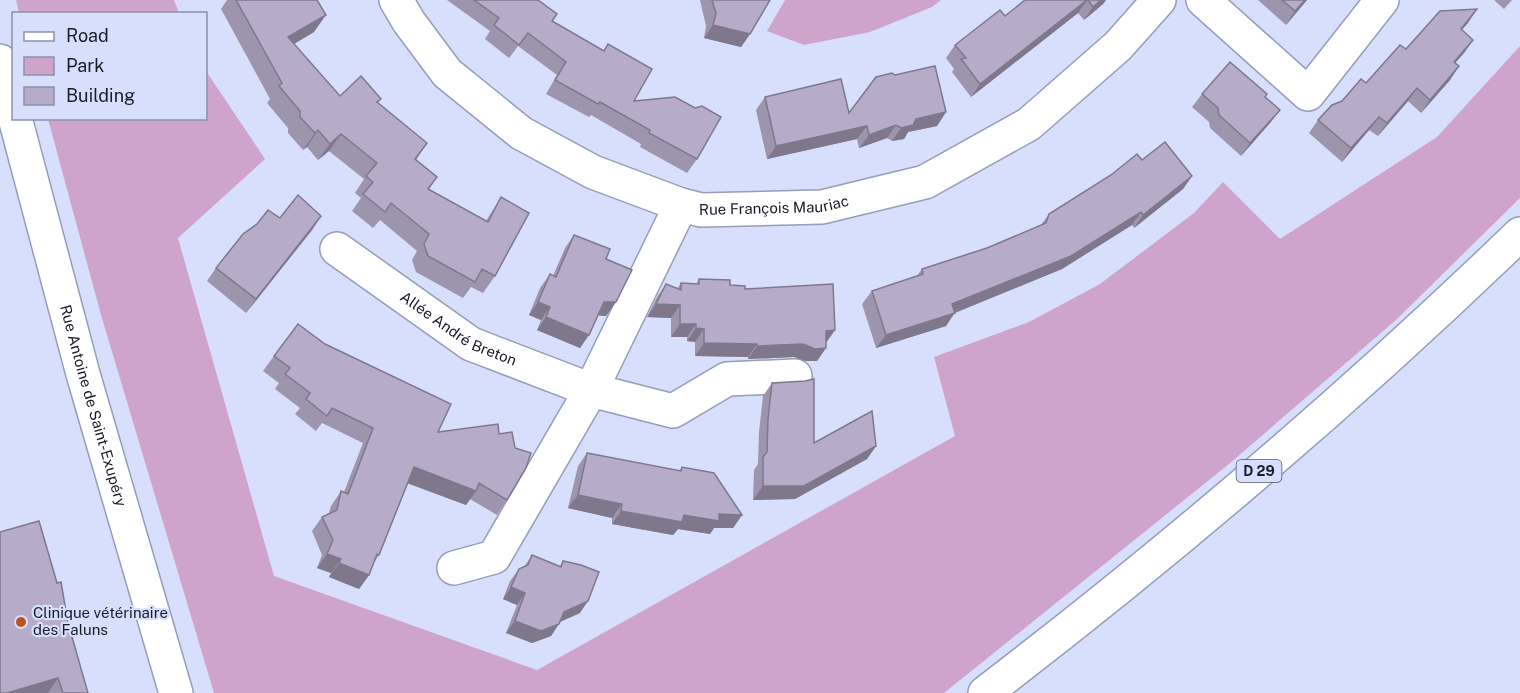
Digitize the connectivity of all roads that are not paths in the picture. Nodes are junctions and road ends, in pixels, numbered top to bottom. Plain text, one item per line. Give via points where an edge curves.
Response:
1 (396, 0) edge
2 (1160, 0) edge
3 (1203, 0) edge
4 (1382, 0) edge
5 (0, 61) edge
6 (12, 105) edge
7 (16, 120) edge
8 (681, 205) junction
9 (1520, 234) edge
10 (337, 249) dead end
11 (795, 376) dead end
12 (591, 390) junction
13 (454, 568) dead end
14 (176, 693) edge
15 (985, 693) edge

1 - 8 street, Rue François Mauriac via 447,73 521,133 593,172
2 - 8 street, Rue François Mauriac via 1118,45 1029,124 925,182 822,207 701,210
3 - 4 street via 1308,94
5 - 6 street
7 - 14 street, Rue Antoine de Saint-Exupéry via 89,394
8 - 12 street
9 - 15 street, D 29 via 1414,334 1227,499
10 - 12 street, Allée André Breton via 471,344
11 - 12 street, Allée André Breton via 727,379 673,411
12 - 13 street via 494,557

